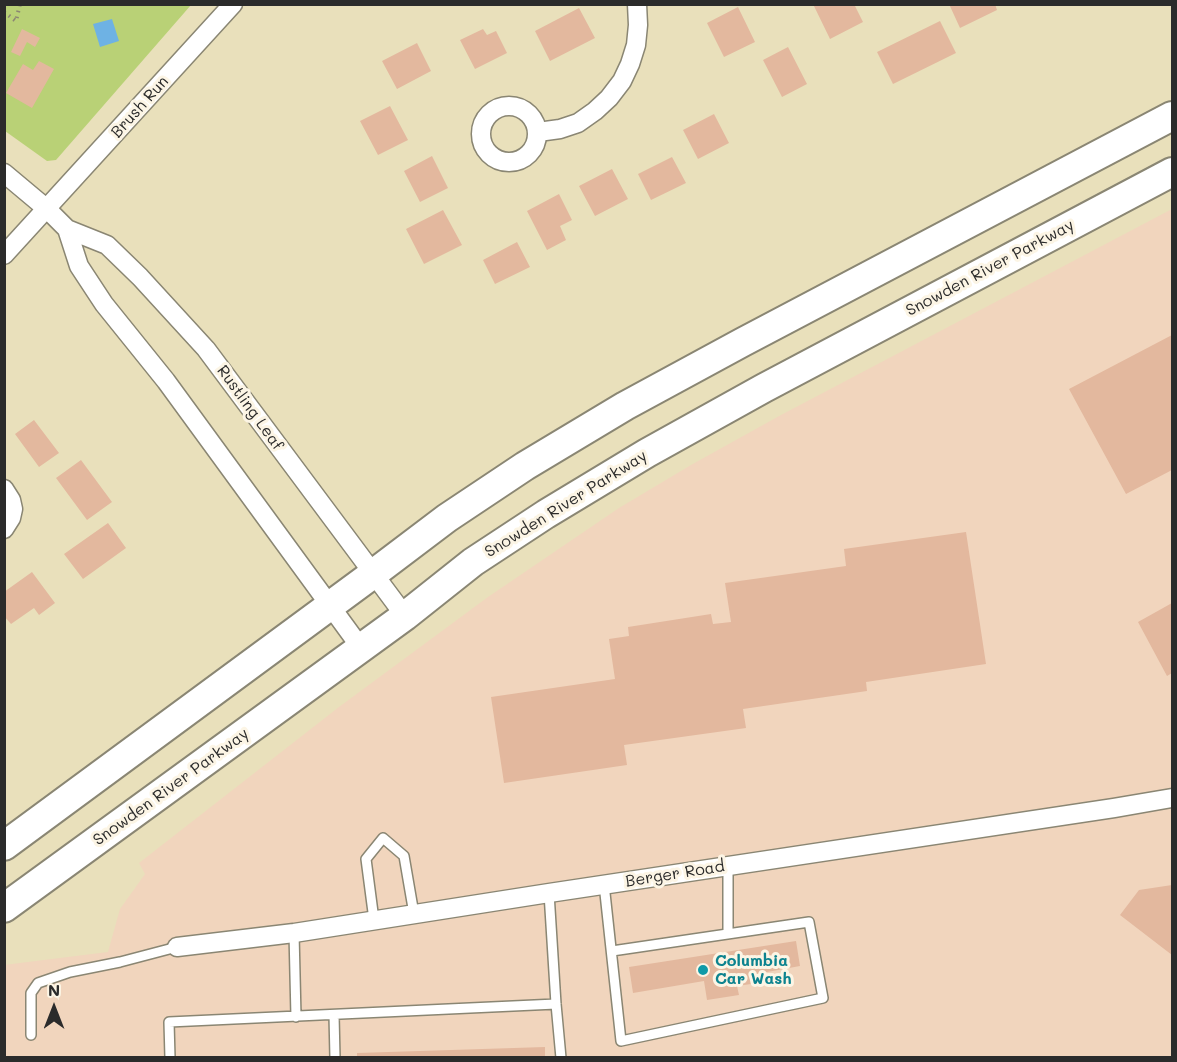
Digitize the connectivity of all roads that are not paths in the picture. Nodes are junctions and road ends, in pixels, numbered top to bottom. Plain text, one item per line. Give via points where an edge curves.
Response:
1 (233, 4) edge
2 (637, 4) edge
3 (1173, 116) edge
4 (538, 132) dead end
5 (1173, 172) edge
6 (4, 173) edge
7 (47, 209) junction
8 (67, 229) junction
9 (4, 255) edge
10 (4, 489) edge
11 (4, 529) edge
12 (373, 574) junction
13 (330, 606) junction
14 (405, 616) junction
15 (361, 648) junction
16 (1173, 798) edge
17 (4, 846) edge
18 (728, 866) junction
19 (604, 885) junction
20 (549, 893) junction
21 (4, 908) edge
22 (414, 914) junction
23 (374, 920) junction
24 (294, 933) junction
25 (728, 934) junction
26 (177, 947) joint
27 (612, 951) junction
28 (556, 1004) junction
29 (334, 1015) junction
30 (296, 1017) junction
31 (31, 1035) dead end
32 (170, 1058) edge
33 (335, 1058) edge
34 (561, 1058) edge

1 - 7 street, Brush Run
2 - 4 street via 636,45 622,81 609,98 578,123
3 - 12 main road via 625,406 525,466
5 - 14 main road, Snowden River Parkway via 647,453 472,562
6 - 7 street, Rustling Leaf
7 - 8 street, Rustling Leaf
7 - 9 street, Brush Run
8 - 12 street, Rustling Leaf via 107,246 206,349
8 - 13 street, Rustling Leaf via 79,266 104,304 166,381
10 - 11 street via 13,510
12 - 13 main road
12 - 14 street, Rustling Leaf
13 - 15 street, Rustling Leaf
13 - 17 main road
14 - 15 main road, Snowden River Parkway
15 - 21 main road, Snowden River Parkway
16 - 18 street, Berger Road
18 - 19 street, Berger Road
18 - 25 lane
19 - 20 street, Berger Road
19 - 27 lane
20 - 22 street, Berger Road
20 - 28 lane
22 - 23 street, Berger Road
22 - 23 lane via 404,856 383,838 366,859
23 - 24 street, Berger Road
24 - 26 street, Berger Road
24 - 30 lane
25 - 27 lane
25 - 27 lane via 809,922 823,998 621,1041
26 - 31 lane via 38,983 31,993
28 - 29 lane
28 - 34 lane
29 - 30 lane
29 - 33 lane
30 - 32 lane via 169,1022

